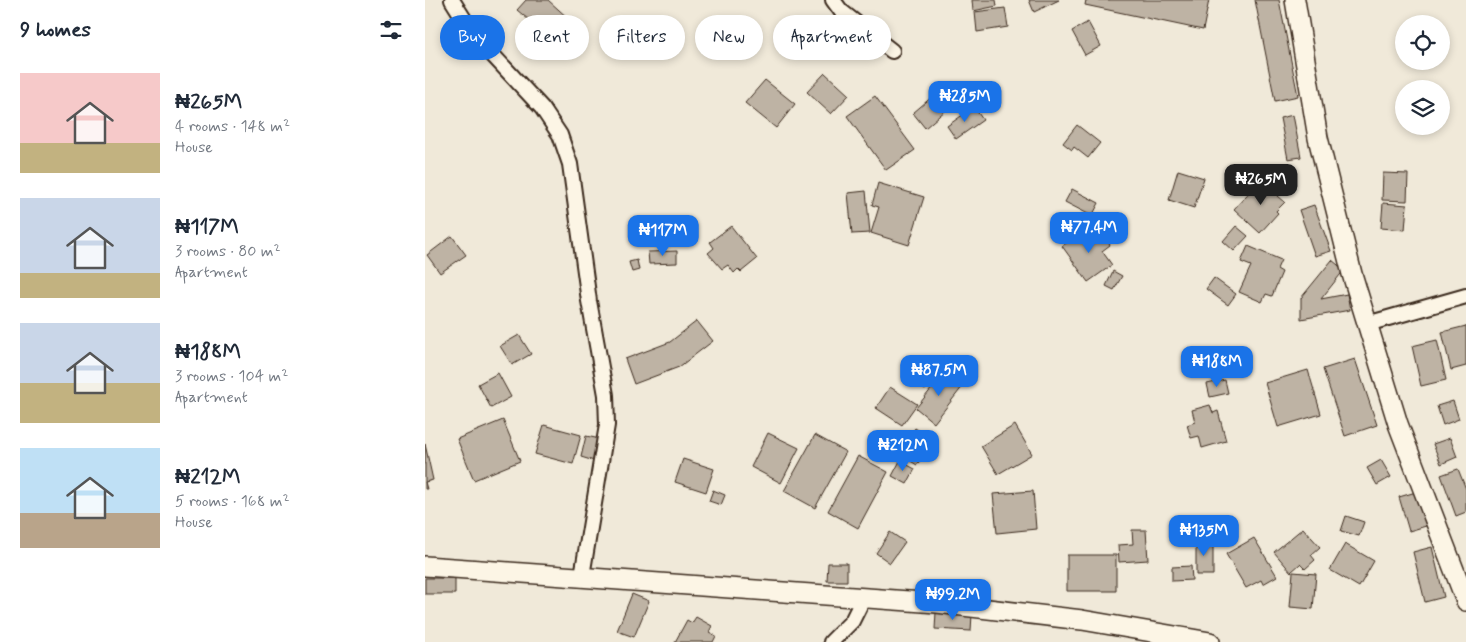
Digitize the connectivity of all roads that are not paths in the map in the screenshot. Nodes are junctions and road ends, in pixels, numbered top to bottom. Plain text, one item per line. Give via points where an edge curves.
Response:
1 (452, 0) edge
2 (833, 0) edge
3 (1295, 0) edge
4 (892, 51) dead end
5 (1466, 296) edge
6 (1367, 324) junction
7 (425, 566) edge
8 (582, 576) junction
9 (864, 597) junction
10 (1466, 602) edge
11 (831, 642) edge
12 (1210, 642) edge

1 - 8 street via 474,35 542,108 560,135 570,164 606,395 607,425
2 - 4 street via 841,11
3 - 6 street via 1318,138
5 - 6 street
6 - 10 street via 1398,424
7 - 8 street
8 - 9 street
9 - 11 street via 852,621
9 - 12 street via 1082,620

